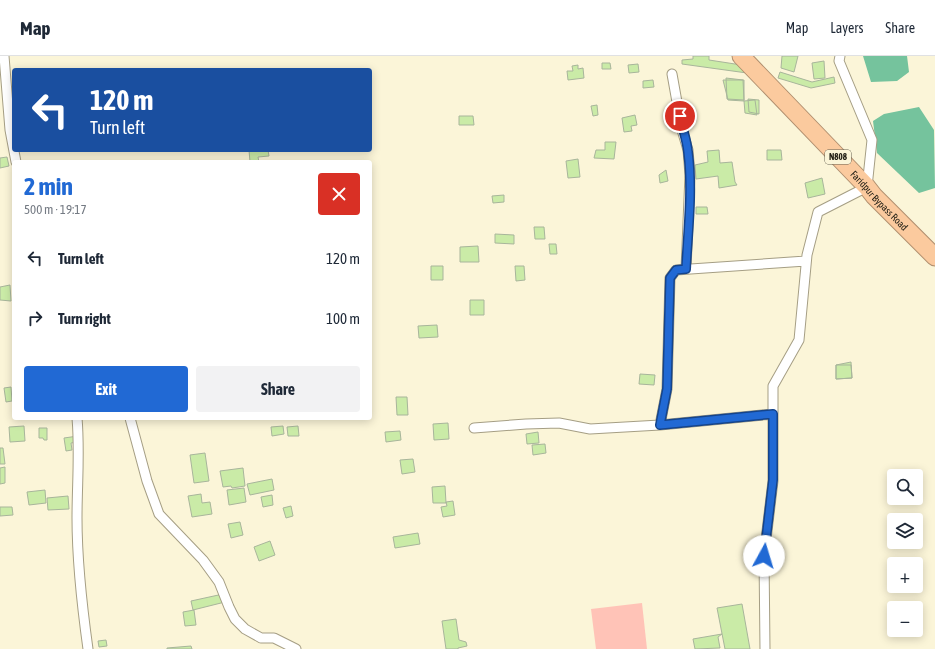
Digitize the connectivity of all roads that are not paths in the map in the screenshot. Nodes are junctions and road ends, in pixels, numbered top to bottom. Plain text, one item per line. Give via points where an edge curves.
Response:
1 (4, 56) edge
2 (740, 56) edge
3 (840, 56) edge
4 (672, 74) dead end
5 (12, 141) edge
6 (867, 187) junction
7 (935, 257) edge
8 (806, 261) junction
9 (686, 269) junction
10 (773, 414) junction
11 (77, 420) edge
12 (131, 420) edge
13 (660, 425) junction
14 (474, 428) dead end
15 (88, 649) edge
16 (296, 649) edge
17 (765, 649) edge

1 - 5 street
2 - 6 highway, Faridpur Bypass Road / N808
3 - 6 street via 839,61 872,140
4 - 9 street via 688,150 690,175
6 - 7 highway, Faridpur Bypass Road / N808
6 - 8 street via 818,212
8 - 9 street
8 - 10 street via 799,340 773,386
9 - 13 street via 676,270 670,278 667,389
10 - 13 street
10 - 17 street via 773,480 764,556
11 - 15 street via 77,519 82,605
12 - 16 street via 159,514 204,560 219,582 235,619 245,629 261,638 274,638
13 - 14 street via 590,429 559,423

